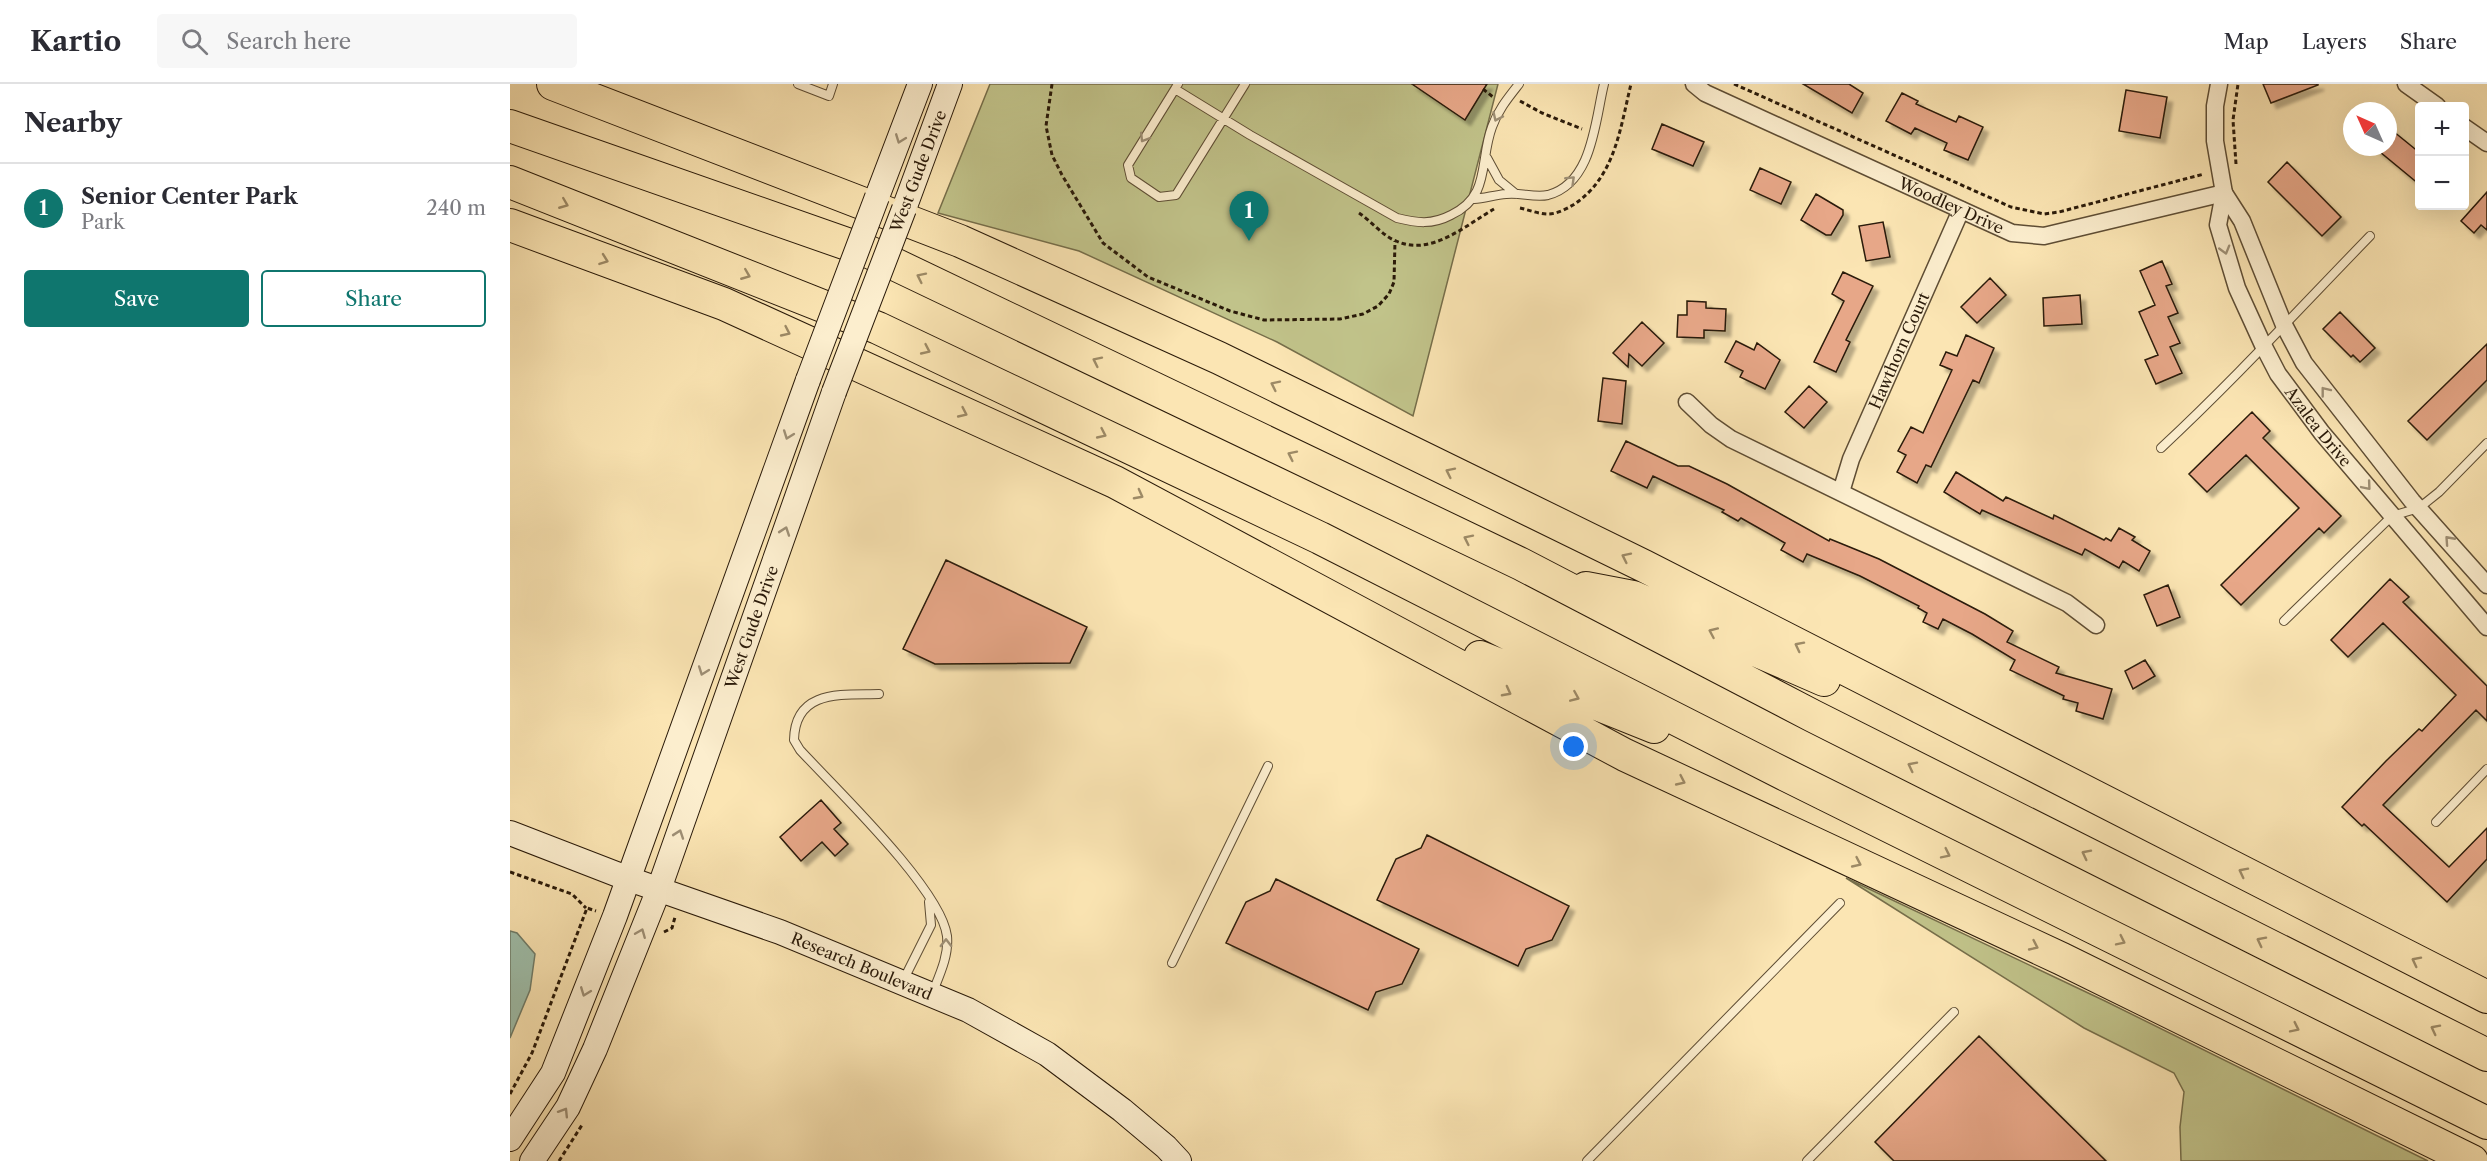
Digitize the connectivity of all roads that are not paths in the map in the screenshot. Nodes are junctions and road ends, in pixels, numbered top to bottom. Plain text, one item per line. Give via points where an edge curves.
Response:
1 (553, 84) edge
2 (798, 84) edge
3 (833, 84) edge
4 (920, 84) edge
5 (950, 84) edge
6 (1245, 84) edge
7 (1519, 84) edge
8 (1604, 84) edge
9 (1694, 84) edge
10 (2218, 84) edge
11 (2406, 84) edge
12 (1177, 86) edge
13 (2431, 102) edge
14 (1224, 118) junction
15 (510, 126) edge
16 (2469, 130) edge
17 (2487, 143) edge
18 (1486, 155) junction
19 (510, 183) edge
20 (2224, 193) junction
21 (1517, 195) junction
22 (1474, 200) junction
23 (1961, 210) junction
24 (510, 225) edge
25 (2370, 236) dead end
26 (2284, 325) junction
27 (2263, 345) junction
28 (1687, 402) dead end
29 (2487, 443) edge
30 (2161, 448) dead end
31 (1841, 492) junction
32 (2419, 508) junction
33 (2392, 516) junction
34 (1556, 583) junction
35 (1307, 585) junction
36 (2487, 585) edge
37 (2284, 621) dead end
38 (2096, 625) dead end
39 (2487, 627) edge
40 (879, 694) dead end
41 (1268, 766) dead end
42 (2487, 770) edge
43 (1784, 774) junction
44 (2113, 806) junction
45 (2436, 822) dead end
46 (510, 833) edge
47 (629, 879) junction
48 (659, 889) junction
49 (927, 893) junction
50 (1840, 903) dead end
51 (1172, 963) dead end
52 (903, 981) junction
53 (932, 994) junction
54 (2487, 997) edge
55 (1954, 1012) dead end
56 (2487, 1055) edge
57 (2487, 1123) edge
58 (510, 1139) edge
59 (532, 1161) edge
60 (1179, 1161) edge
61 (1587, 1161) edge
62 (1807, 1161) edge
63 (2472, 1161) edge

44 -> 1 highway via 1644,566 1219,358 960,241
2 - 3 lane via 829,96
4 -> 47 main road, West Gude Drive, bridge via 808,380
48 -> 5 main road, West Gude Drive, bridge via 834,392
6 - 14 lane
7 -> 18 lane via 1500,109
21 -> 8 lane via 1548,195 1578,173 1590,149
9 - 23 street, Woodley Drive via 1705,93
10 - 20 street, Azalea Drive via 2215,141
11 - 13 street
12 - 14 lane
12 -> 14 lane via 1128,165 1131,178 1159,197 1176,195
14 - 22 lane via 1397,218 1417,223 1438,222
34 -> 15 highway via 867,251
16 - 17 street
18 - 21 lane via 1499,180
18 - 22 lane
19 -> 43 highway via 878,328 1320,538
20 - 23 street, Woodley Drive via 2043,236 2012,233
20 - 26 street, Azalea Drive via 2242,221
20 -> 27 street, Azalea Drive via 2218,225 2236,288
21 - 22 lane via 1508,193
23 - 31 street, Hawthorn Court via 1851,459
24 -> 35 highway via 724,304 1115,482
25 - 26 lane
26 - 27 lane
32 -> 26 street, Azalea Drive via 2322,388
27 - 30 lane via 2233,381
27 -> 33 street, Azalea Drive via 2301,406
28 - 31 street via 1731,439
29 - 32 lane
31 - 38 street via 2067,603
32 - 33 lane
36 -> 32 street, Azalea Drive
33 - 37 lane
33 - 39 street, Azalea Drive
44 -> 34 highway via 1633,597
56 -> 34 highway
35 -> 43 highway via 1590,703
35 -> 63 highway via 1625,755 2062,959
40 - 49 lane via 827,695 818,699 800,716 794,740
41 - 51 lane
42 - 45 lane
43 -> 57 highway
54 -> 44 highway
46 - 47 main road, Research Boulevard
47 - 48 main road, Research Boulevard
47 -> 58 main road, West Gude Drive via 553,1073
48 - 52 main road, Research Boulevard
59 -> 48 main road, West Gude Drive via 568,1107 591,1059
49 - 52 lane via 931,925
53 -> 49 lane via 947,939 945,925
50 - 61 lane
52 - 53 main road, Research Boulevard
53 - 60 main road, Research Boulevard via 1047,1054 1122,1110
55 - 62 lane

